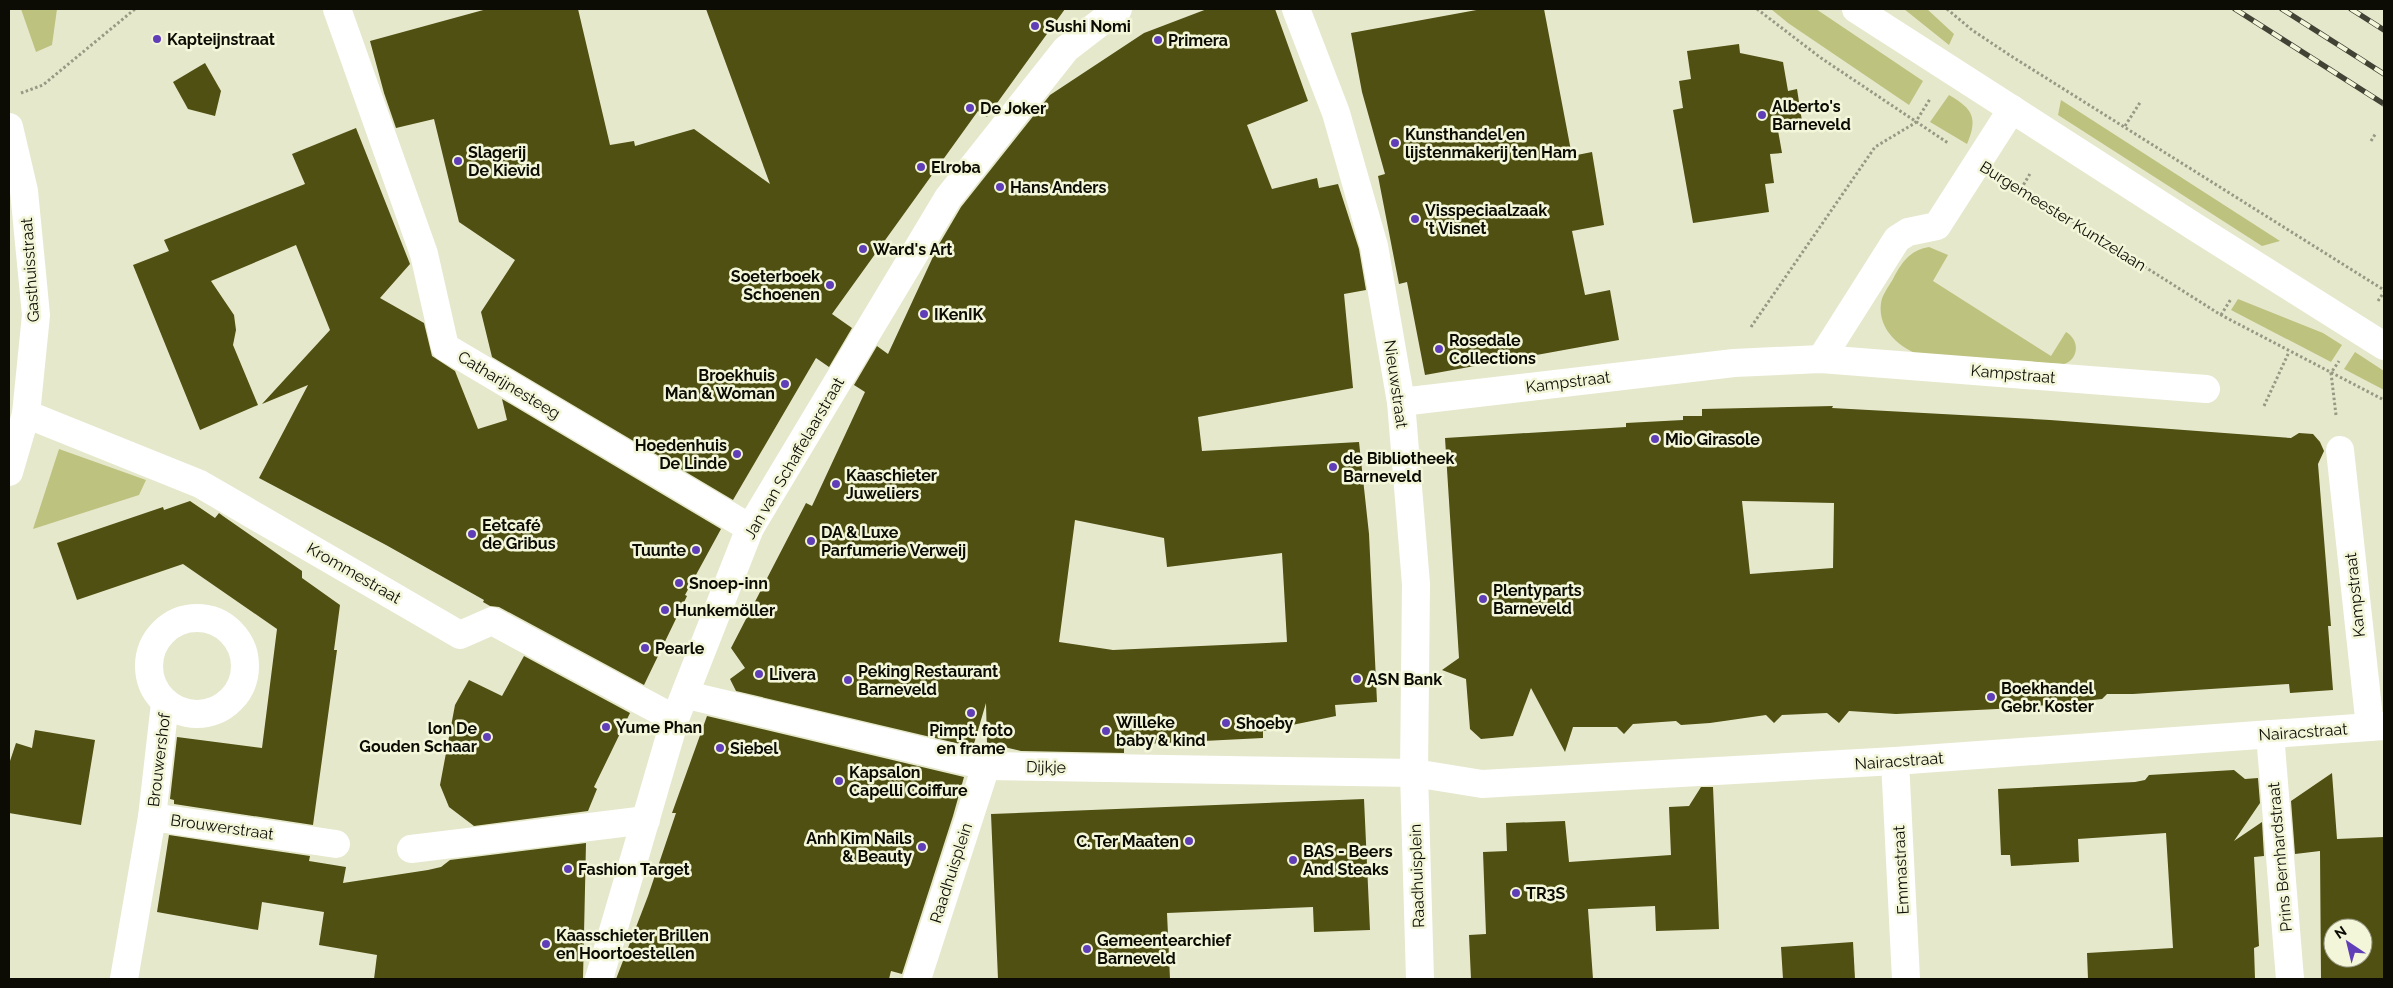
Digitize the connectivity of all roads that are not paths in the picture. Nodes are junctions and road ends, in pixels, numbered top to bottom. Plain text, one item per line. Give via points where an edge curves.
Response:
1 (337, 9) edge
2 (1118, 9) edge
3 (1296, 9) edge
4 (1856, 9) edge
5 (2012, 109) junction
6 (9, 127) edge
7 (2384, 346) edge
8 (1821, 359) junction
9 (2206, 389) dead end
10 (1401, 402) junction
11 (26, 414) junction
12 (2340, 450) road end
13 (9, 472) edge
14 (750, 528) junction
15 (165, 703) dead end
16 (681, 707) junction
17 (2377, 726) edge
18 (2270, 734) junction
19 (1895, 761) junction
20 (986, 766) junction
21 (1414, 773) junction
22 (152, 817) junction
23 (646, 820) junction
24 (336, 844) dead end
25 (411, 849) dead end
26 (124, 979) edge
27 (599, 979) edge
28 (917, 979) edge
29 (1420, 979) edge
30 (1906, 979) edge
31 (2290, 979) edge

1 - 14 street, Catharijnesteeg via 424,254 445,347
2 - 14 street, Jan van Schaffelaarstraat via 1066,49 948,198
3 - 10 street, Nieuwstraat via 1336,113 1374,246
4 - 5 street
5 - 7 street
5 - 8 street via 1937,226 1908,232 1897,239
6 - 11 street, Gasthuisstraat via 24,191 36,315
8 - 9 street, Kampstraat
8 - 10 street, Kampstraat via 1734,363
10 - 21 street, Nieuwstraat via 1416,584
11 - 13 street, Gasthuisstraat
11 - 16 street, Krommestraat via 200,484 460,635 492,621
12 - 17 street, Kampstraat
14 - 16 street, Jan van Schaffelaarstraat
15 - 22 street, Brouwershof
16 - 20 street, Dijkje
16 - 23 street, Jan van Schaffelaarstraat
17 - 18 street, Nairacstraat
18 - 19 street, Nairacstraat
18 - 31 street, Prins Bernhardstraat
19 - 21 street, Nairacstraat via 1482,784
19 - 30 street, Emmastraat
20 - 21 street, Dijkje
20 - 28 street, Raadhuisplein
21 - 29 street, Raadhuisplein
22 - 24 street, Brouwerstraat
22 - 26 street, Brouwerstraat
23 - 25 street
23 - 27 street, Jan van Schaffelaarstraat

